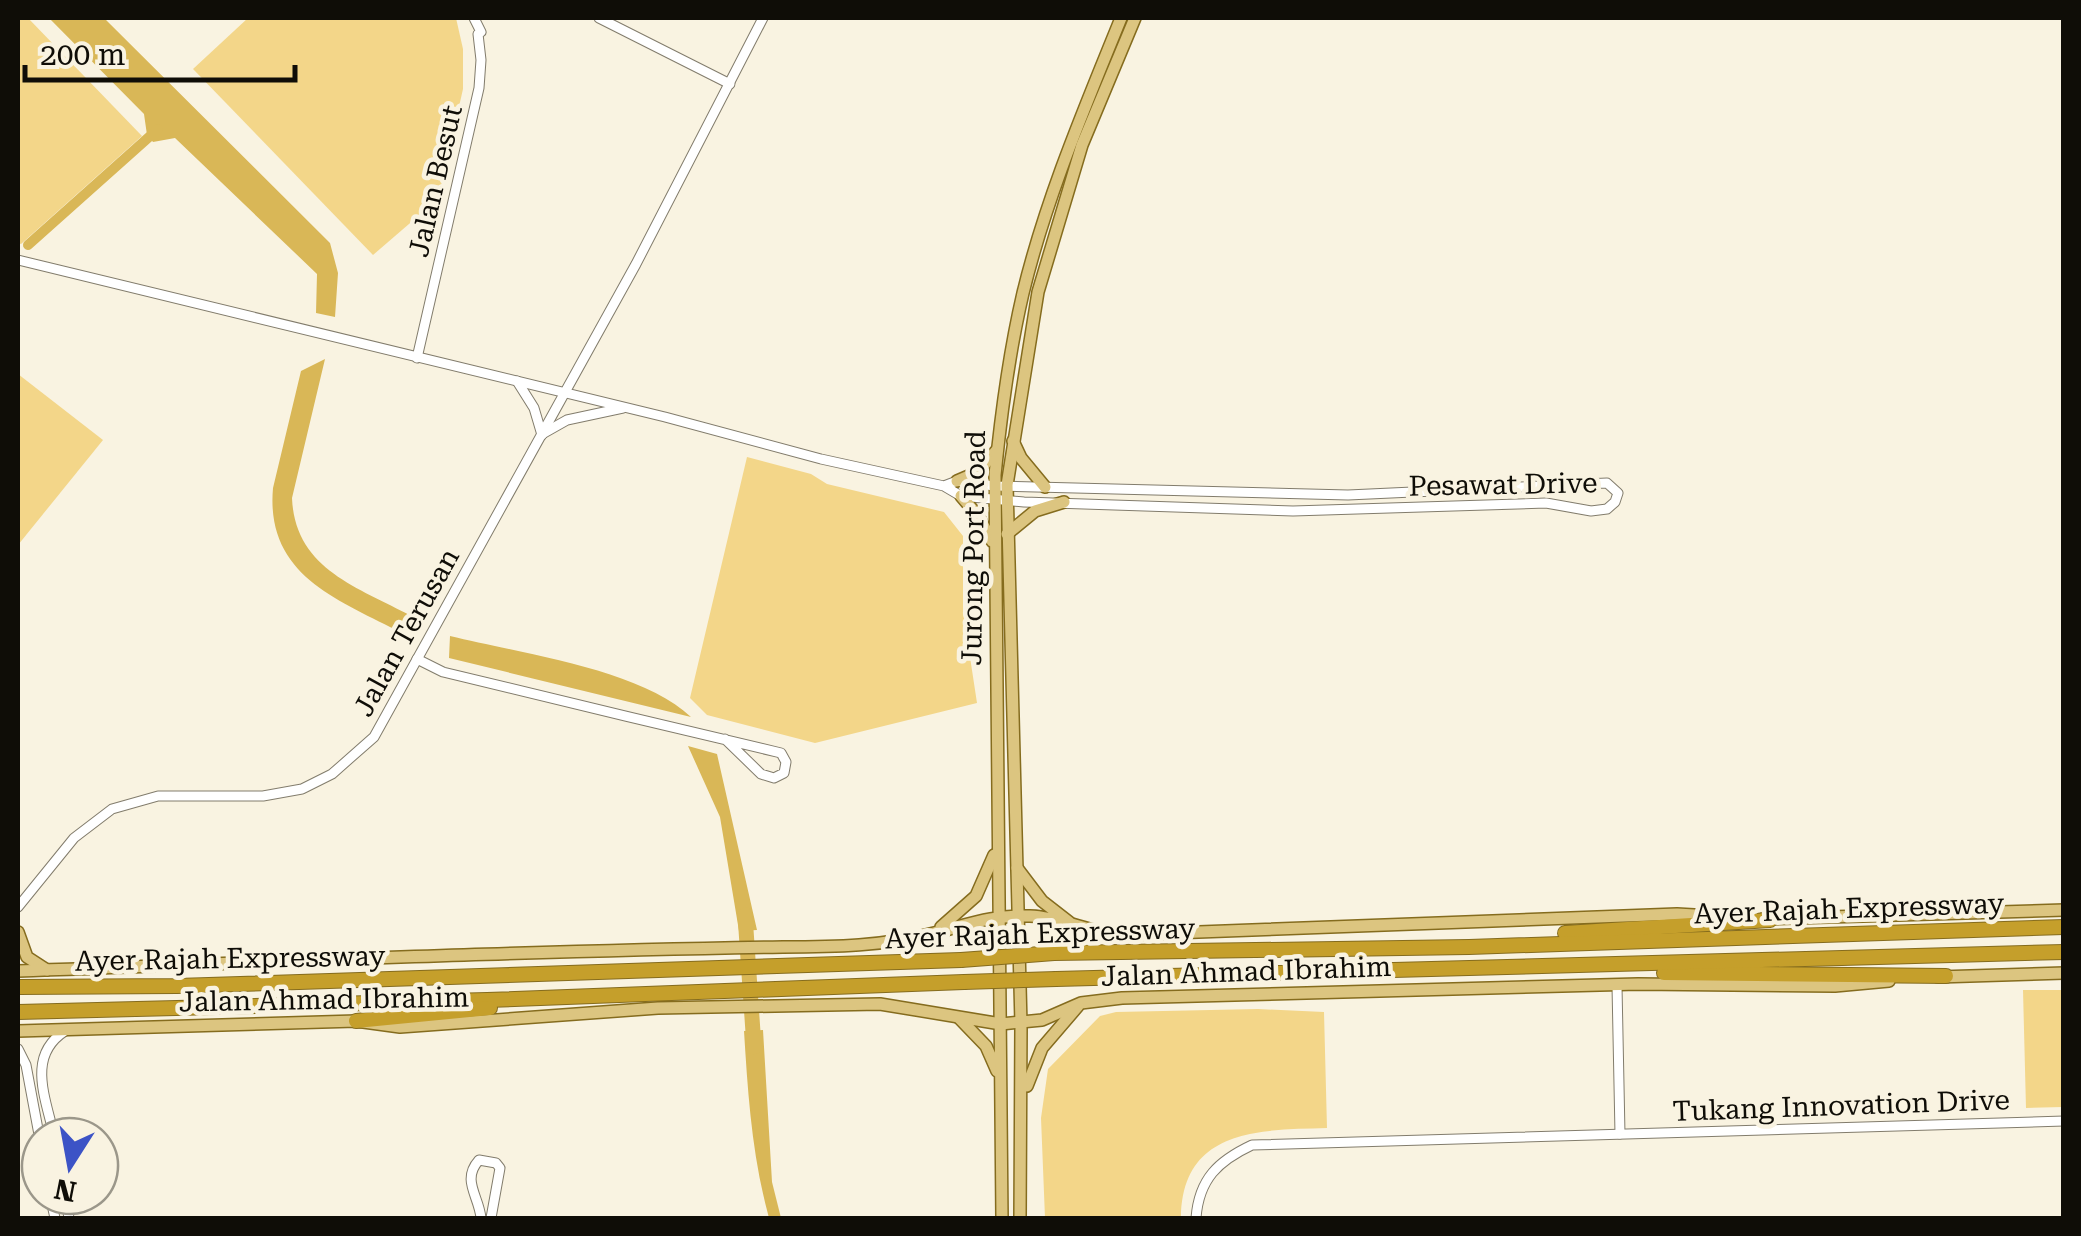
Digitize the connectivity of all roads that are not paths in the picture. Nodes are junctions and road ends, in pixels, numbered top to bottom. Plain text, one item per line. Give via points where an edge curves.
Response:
1 (599, 18) edge
2 (763, 18) edge
3 (1121, 18) edge
4 (1135, 18) edge
5 (476, 19) edge
6 (730, 84) junction
7 (18, 263) edge
8 (417, 358) junction
9 (516, 382) junction
10 (564, 392) junction
11 (627, 408) junction
12 (542, 435) junction
13 (1013, 441) junction
14 (997, 450) junction
15 (957, 481) junction
16 (944, 486) junction
17 (1001, 486) junction
18 (1045, 487) junction
19 (960, 496) junction
20 (1000, 500) junction
21 (1064, 502) junction
22 (1007, 534) junction
23 (994, 545) junction
24 (417, 659) junction
25 (725, 740) junction
26 (997, 848) junction
27 (1016, 868) junction
28 (18, 907) edge
29 (2064, 910) edge
30 (1017, 916) junction
31 (999, 918) junction
32 (1770, 920) junction
33 (2064, 927) edge
34 (1079, 929) junction
35 (18, 932) edge
36 (934, 934) junction
37 (1552, 942) junction
38 (2064, 952) edge
39 (1573, 968) junction
40 (48, 970) junction
41 (18, 972) edge
42 (2064, 974) edge
43 (1946, 976) junction
44 (1618, 986) junction
45 (18, 987) edge
46 (503, 1000) junction
47 (1081, 1003) junction
48 (18, 1012) edge
49 (958, 1018) junction
50 (356, 1021) junction
51 (1001, 1024) junction
52 (1021, 1024) junction
53 (67, 1030) junction
54 (18, 1031) edge
55 (18, 1049) edge
56 (1000, 1085) junction
57 (1023, 1109) junction
58 (36, 1116) edge
59 (51, 1116) edge
60 (2064, 1121) edge
61 (1620, 1134) junction
62 (481, 1218) edge
63 (492, 1218) edge
64 (1002, 1218) edge
65 (1020, 1218) edge
66 (1196, 1218) edge

1 - 6 street
2 - 6 street, Jalan Terusan
3 - 14 main road, Jurong Port Road via 1071,140 1024,288
4 - 13 main road, Jurong Port Road via 1082,145 1038,292
5 - 8 street, Jalan Besut via 482,32 479,88
6 - 10 street, Jalan Terusan
7 - 8 street
8 - 9 street
9 - 10 street
9 - 12 street
10 - 11 street
10 - 12 street, Jalan Terusan
11 - 12 street via 567,420
11 - 16 street
12 - 24 street, Jalan Terusan
13 - 17 main road, Jurong Port Road
13 - 18 main road
14 - 15 main road via 978,472
14 - 17 main road, Jurong Port Road
15 - 16 street
15 - 17 street, Pesawat Drive
16 - 19 street
17 - 18 street, Pesawat Drive
17 - 20 main road, Jurong Port Road
18 - 21 street, Pesawat Drive via 1348,495 1606,483 1618,493 1607,509 1591,512 1546,503 1293,510
19 - 20 street, Pesawat Drive
19 - 23 main road
20 - 21 street, Pesawat Drive
20 - 22 main road, Jurong Port Road
20 - 23 main road, Jurong Port Road
21 - 22 main road via 1035,511
22 - 27 main road, Jurong Port Road
23 - 26 main road, Jurong Port Road
24 - 25 street via 443,672
24 - 28 street, Jalan Terusan via 374,737 332,774 275,794 158,796 112,810 74,838
25 - 25 street via 781,753 784,772 774,778 762,774
26 - 31 main road, Jurong Port Road
26 - 36 main road via 976,896
27 - 30 main road, Jurong Port Road
27 - 34 main road
29 - 32 main road, Jalan Ahmad Ibrahim
30 - 31 main road, Jalan Ahmad Ibrahim
30 - 34 main road, Jalan Ahmad Ibrahim
30 - 52 main road, Jurong Port Road
31 - 36 main road, Jalan Ahmad Ibrahim
31 - 51 main road, Jurong Port Road
32 - 34 main road, Jalan Ahmad Ibrahim via 1677,914 1119,935
32 - 37 highway via 1585,931
33 - 37 highway, Ayer Rajah Expressway
35 - 40 main road via 27,956
36 - 40 main road, Jalan Ahmad Ibrahim via 770,948
37 - 45 highway, Ayer Rajah Expressway, bridge
38 - 39 highway, Ayer Rajah Expressway
39 - 43 highway
39 - 46 highway, Ayer Rajah Expressway, bridge
40 - 41 main road, Jalan Ahmad Ibrahim
42 - 43 main road, Jalan Ahmad Ibrahim
43 - 44 main road, Jalan Ahmad Ibrahim via 1835,986
44 - 47 main road, Jalan Ahmad Ibrahim
44 - 61 street
46 - 48 highway, Ayer Rajah Expressway
46 - 50 highway via 491,1008
47 - 52 main road, Jalan Ahmad Ibrahim
47 - 57 main road via 1042,1048
49 - 50 main road, Jalan Ahmad Ibrahim via 880,1004 658,1008 400,1028
49 - 51 main road, Jalan Ahmad Ibrahim
49 - 56 main road via 986,1046
50 - 53 main road, Jalan Ahmad Ibrahim
51 - 52 main road, Jalan Ahmad Ibrahim
51 - 56 main road, Jurong Port Road
52 - 57 main road, Jurong Port Road
53 - 54 main road, Jalan Ahmad Ibrahim
53 - 59 street via 41,1058
55 - 58 street
56 - 64 main road, Jurong Port Road
57 - 65 main road
60 - 61 street, Tukang Innovation Drive
61 - 66 street, Tukang Innovation Drive via 1252,1145 1207,1176
62 - 63 street via 470,1184 478,1160 500,1168

